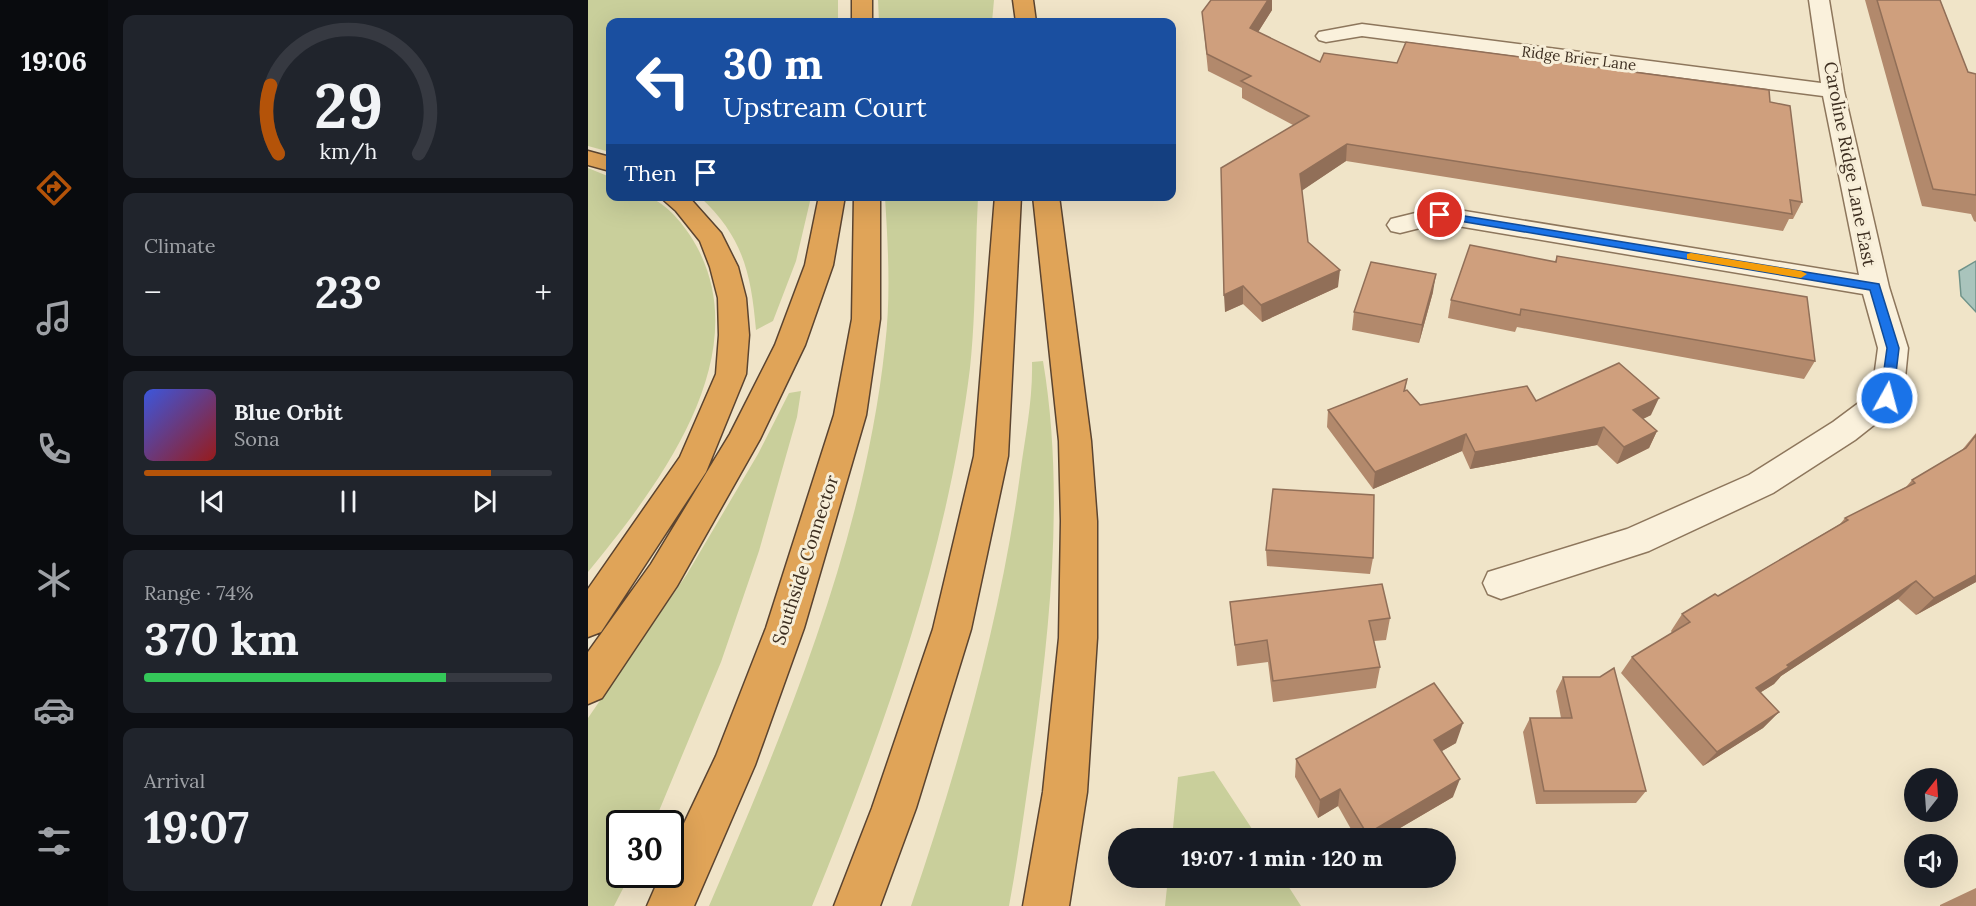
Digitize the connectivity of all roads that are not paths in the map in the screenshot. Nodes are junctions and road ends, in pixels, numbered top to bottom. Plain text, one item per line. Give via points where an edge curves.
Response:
1 (862, 0) edge
2 (1018, 0) edge
3 (1023, 0) edge
4 (1819, 0) edge
5 (862, 18) edge
6 (1017, 18) edge
7 (1025, 18) edge
8 (1326, 36) dead end
9 (1833, 91) junction
10 (588, 158) edge
11 (606, 163) edge
12 (677, 201) edge
13 (831, 201) edge
14 (867, 201) edge
15 (1008, 201) edge
16 (1047, 201) edge
17 (1400, 225) dead end
18 (1875, 287) junction
19 (625, 568) junction
20 (1501, 583) dead end
21 (588, 608) edge
22 (588, 620) edge
23 (588, 685) edge
24 (670, 906) edge
25 (857, 906) edge
26 (1046, 906) edge

1 - 5 highway
2 - 6 highway
3 - 7 highway
4 - 9 street, Caroline Ridge Lane East
8 - 9 street, Ridge Brier Lane via 1362,30
9 - 18 street, Caroline Ridge Lane East
10 - 11 highway
12 - 19 highway via 712,239 724,267 732,298 731,374 694,463
13 - 23 highway via 819,265 790,345 744,439 664,575
14 - 24 highway, Southside Connector via 866,319 850,415 785,628 734,765
15 - 25 highway via 991,456 952,629 894,808
16 - 26 highway via 1075,441 1079,533 1078,638 1065,792
17 - 18 street via 1440,215
18 - 20 street, Caroline Ridge Lane East via 1893,348 1887,398 1844,431 1761,484 1636,541
19 - 21 highway
19 - 22 highway

